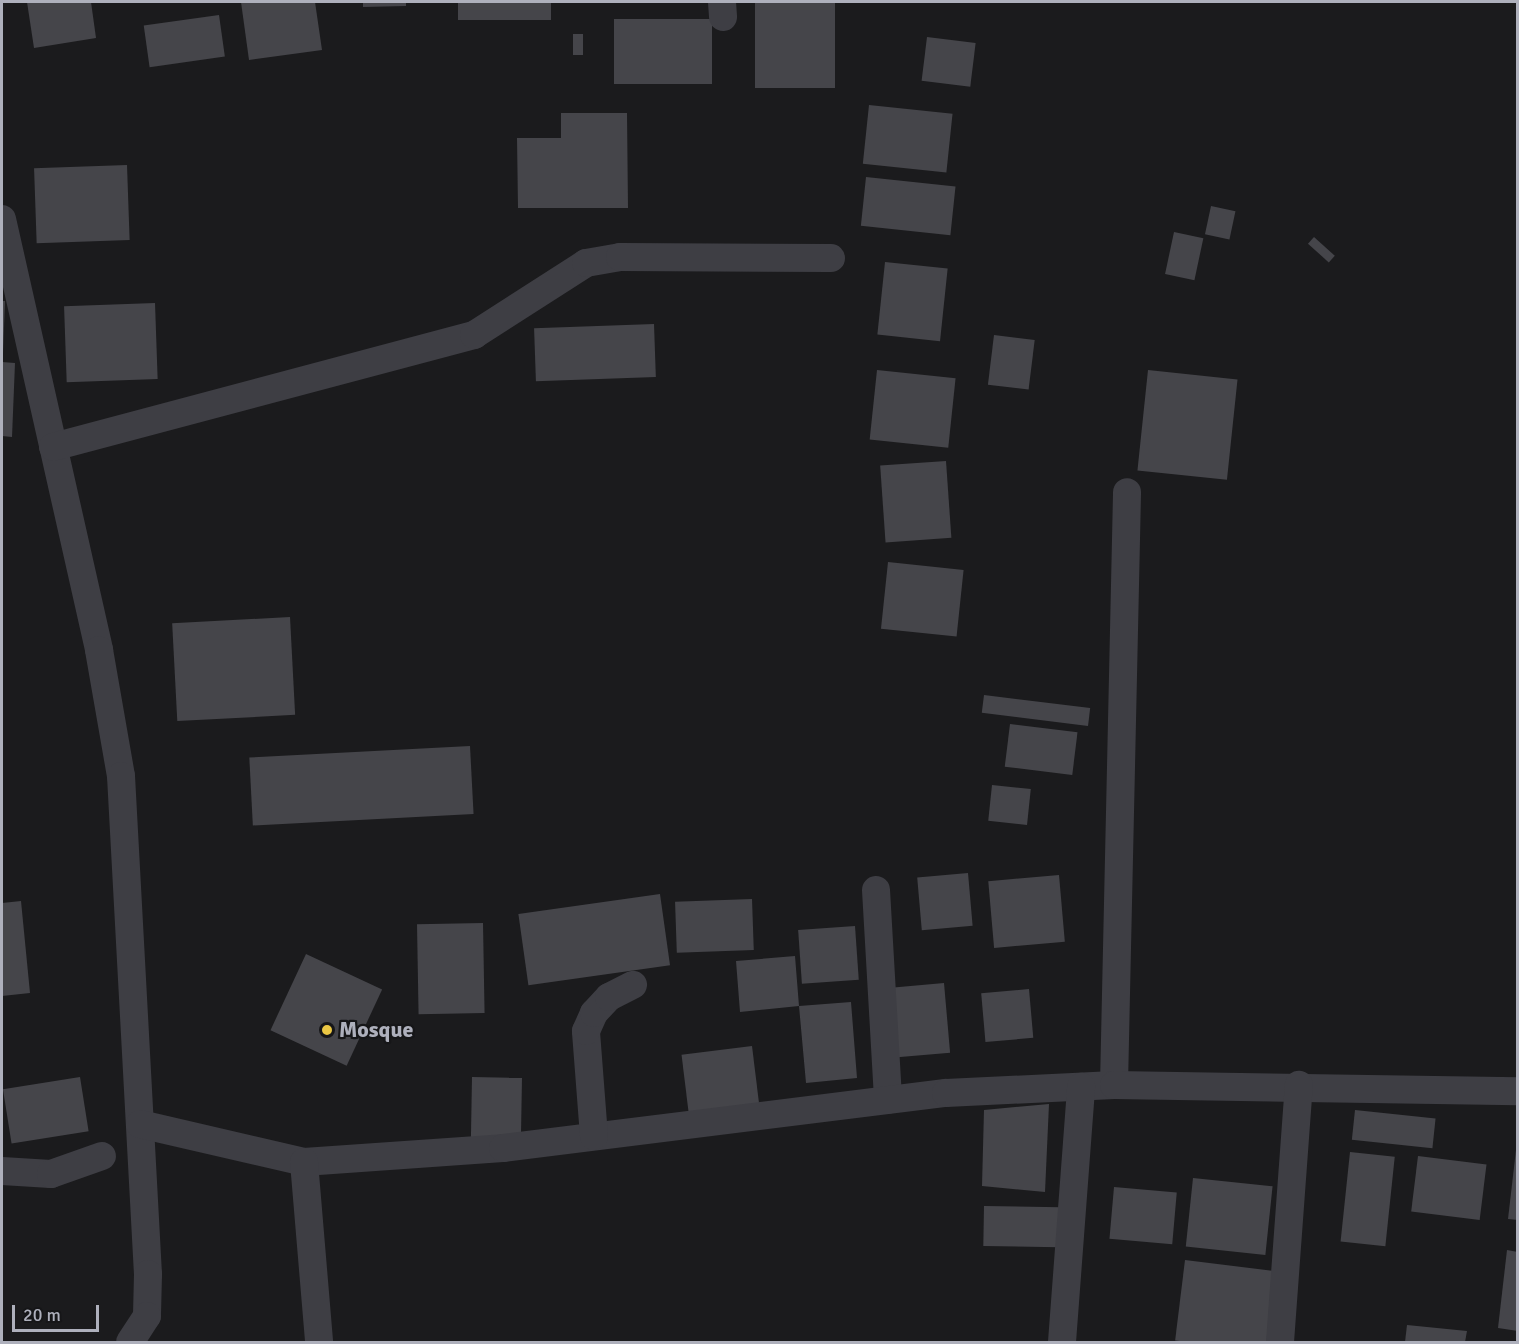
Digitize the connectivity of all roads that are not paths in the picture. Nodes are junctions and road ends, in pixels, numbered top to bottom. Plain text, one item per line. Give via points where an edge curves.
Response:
1 (2, 219) edge
2 (831, 258) dead end
3 (53, 447) junction
4 (1127, 492) dead end
5 (876, 890) dead end
6 (633, 985) dead end
7 (1114, 1085) junction
8 (1299, 1085) junction
9 (1081, 1087) junction
10 (1518, 1091) edge
11 (888, 1100) junction
12 (140, 1124) junction
13 (594, 1136) junction
14 (102, 1156) dead end
15 (304, 1162) junction
16 (2, 1172) edge
17 (130, 1342) edge
18 (319, 1342) edge
19 (1062, 1342) edge
20 (1280, 1342) edge

1 - 3 street
2 - 3 street via 620,257 585,262 474,335
3 - 12 street via 99,650 121,776
4 - 7 street
5 - 11 street
6 - 13 street via 609,997 594,1013 586,1031
7 - 8 street
7 - 9 street
8 - 10 street
8 - 20 street
9 - 11 street via 946,1093
9 - 19 street
11 - 13 street
12 - 15 street
12 - 17 street via 147,1316
13 - 15 street via 503,1148
14 - 16 street via 51,1174
15 - 18 street

